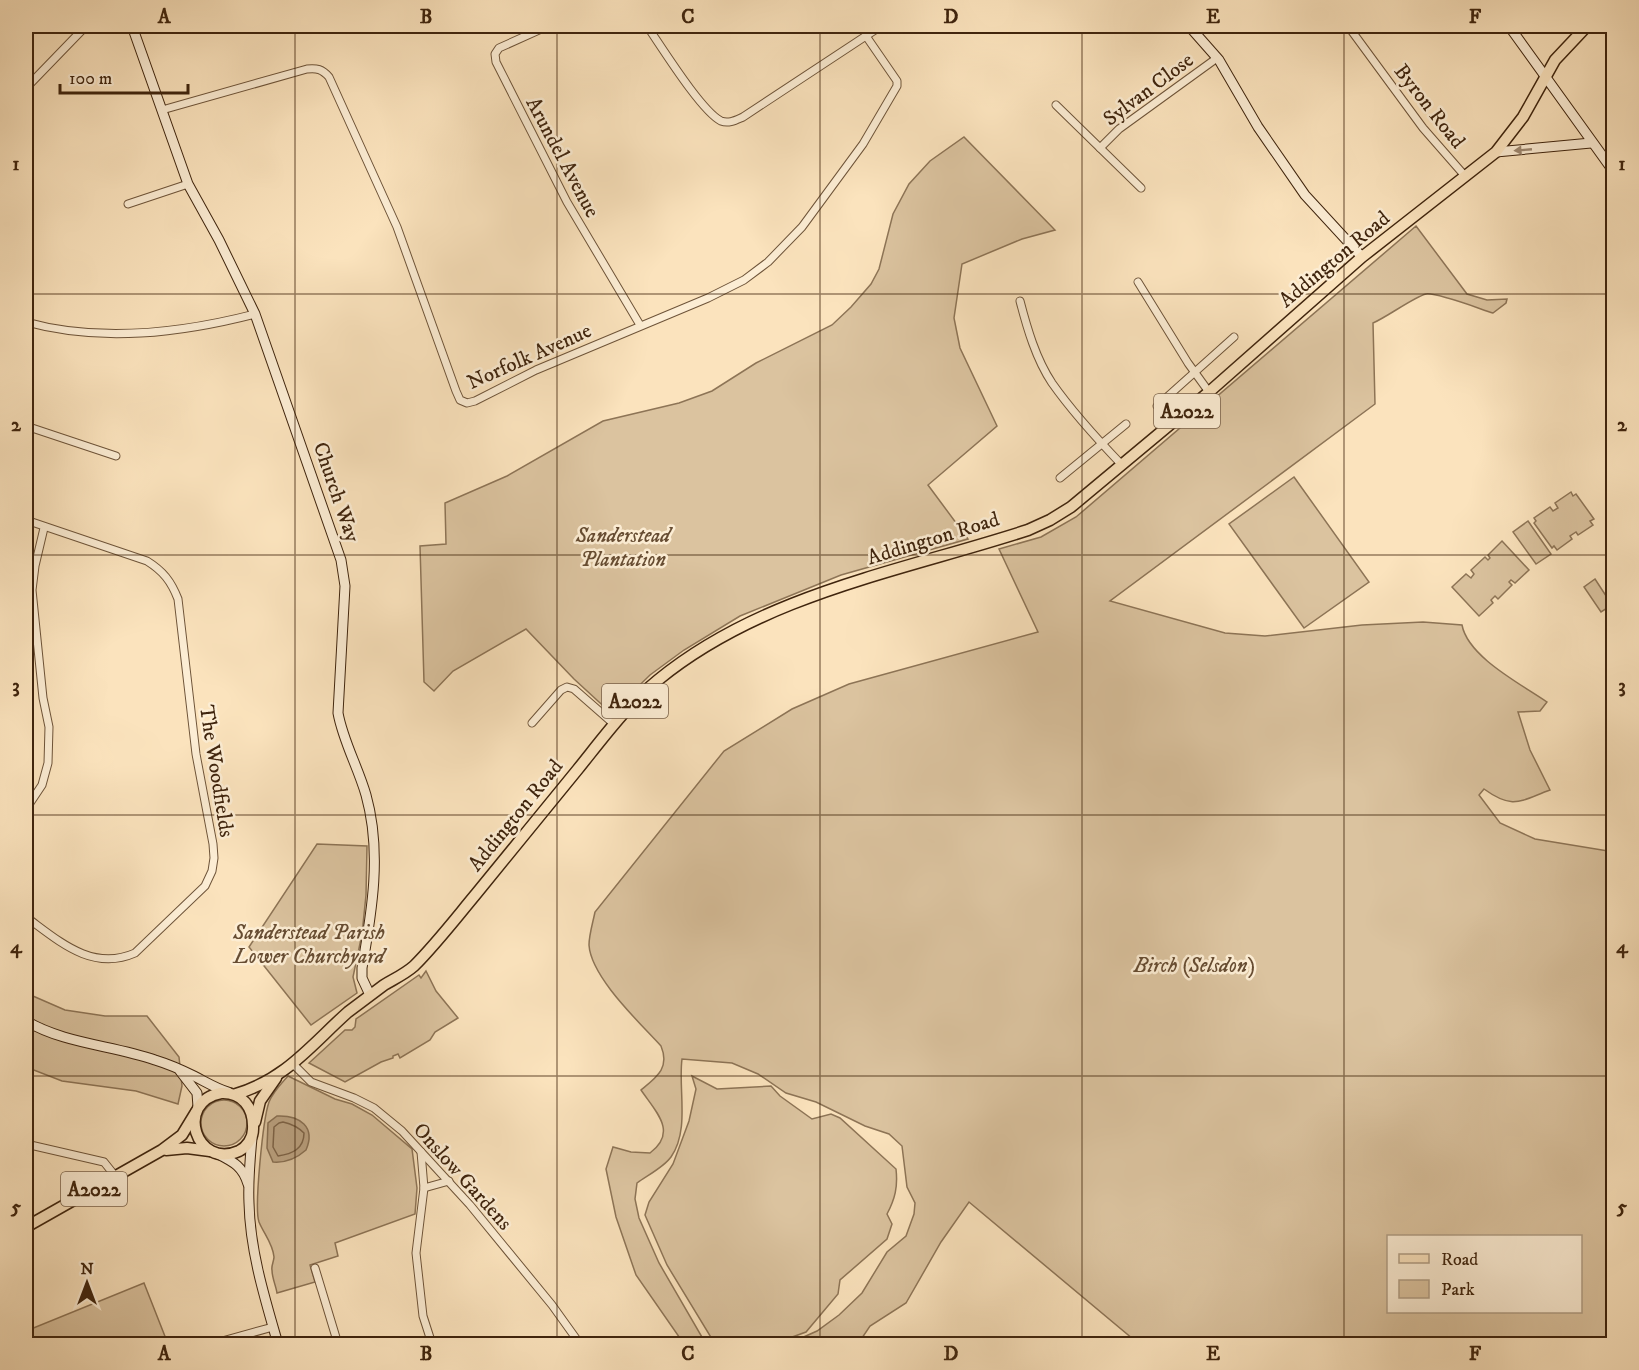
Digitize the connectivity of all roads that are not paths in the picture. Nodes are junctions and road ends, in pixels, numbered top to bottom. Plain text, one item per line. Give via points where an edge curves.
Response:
1 (86, 26) edge
2 (132, 26) edge
3 (548, 26) edge
4 (646, 26) edge
5 (881, 26) edge
6 (1189, 26) edge
7 (1348, 26) edge
8 (1509, 26) edge
9 (1587, 26) edge
10 (866, 36) junction
11 (1217, 58) junction
12 (1544, 76) junction
13 (26, 88) edge
14 (1056, 105) dead end
15 (162, 110) junction
16 (1591, 143) junction
17 (1100, 148) junction
18 (1496, 152) junction
19 (1612, 167) edge
20 (1465, 176) junction
21 (188, 184) junction
22 (1141, 188) dead end
23 (128, 204) dead end
24 (1362, 257) junction
25 (1138, 282) dead end
26 (1020, 301) dead end
27 (255, 314) junction
28 (26, 322) edge
29 (640, 325) junction
30 (1234, 337) dead end
31 (1196, 373) junction
32 (1209, 392) junction
33 (1157, 406) dead end
34 (1126, 424) dead end
35 (26, 426) edge
36 (1103, 444) junction
37 (116, 456) dead end
38 (1122, 465) junction
39 (1060, 478) dead end
40 (26, 520) edge
41 (44, 528) junction
42 (532, 723) dead end
43 (614, 724) junction
44 (26, 809) edge
45 (26, 917) edge
46 (370, 995) junction
47 (26, 1021) edge
48 (293, 1064) junction
49 (178, 1069) junction
50 (283, 1072) junction
51 (232, 1093) junction
52 (197, 1110) junction
53 (253, 1132) junction
54 (26, 1144) edge
55 (162, 1150) junction
56 (421, 1152) junction
57 (215, 1153) junction
58 (116, 1177) junction
59 (449, 1181) junction
60 (424, 1188) junction
61 (249, 1189) junction
62 (26, 1227) edge
63 (315, 1268) dead end
64 (273, 1327) junction
65 (213, 1335) dead end
66 (216, 1344) edge
67 (278, 1344) edge
68 (338, 1344) edge
69 (432, 1344) edge
70 (580, 1344) edge

1 - 13 street
2 - 15 street, Church Way
3 - 29 street, Arundel Avenue via 499,48 496,62 567,202
4 - 10 street via 706,108 727,122 743,117
5 - 10 street
6 - 11 street
7 - 20 street, Byron Road
8 - 12 street
9 - 12 main road, Addington Road / A2022
10 - 29 street, Norfolk Avenue via 897,86 863,144 802,226 768,262 744,280
11 - 17 street, Sylvan Close via 1119,129
11 - 24 street via 1305,195
12 - 16 street
12 - 18 main road, Addington Road / A2022 via 1523,117
14 - 17 street, Sylvan Close
15 - 21 street, Church Way
15 - 29 street, Norfolk Avenue via 307,69 324,71 397,227 460,400 475,401
16 -> 18 street
16 - 19 street
17 - 22 street, Sylvan Close
18 - 20 main road, Addington Road / A2022
20 - 24 main road, Addington Road / A2022
21 - 23 street
21 - 27 street, Church Way
24 - 32 main road, Addington Road / A2022
25 - 31 street
26 - 36 street via 1026,326 1052,382
27 - 28 street via 182,329 130,334 65,330
27 - 46 street, Church Way via 320,496 345,586 338,712 367,797 374,843 373,895 362,968
30 - 31 street
31 - 32 street
31 - 33 street
32 - 38 main road, Addington Road / A2022
34 - 36 street
35 - 37 street
36 - 38 street
36 - 39 street
38 - 43 main road, Addington Road / A2022 via 1071,507 1039,525 846,584 743,625 659,679
40 - 41 street, The Woodfields
41 - 44 street via 32,590 49,727 48,762 42,785
41 - 45 street, The Woodfields via 147,561 162,571 172,585 178,599 214,858 205,886 135,953 122,959 84,956
42 - 43 street via 567,687
43 - 46 main road, Addington Road / A2022 via 441,936 411,968
46 - 48 main road, Addington Road / A2022
47 - 49 street via 80,1042 153,1059
48 - 50 main road, Addington Road / A2022
48 - 56 street, Onslow Gardens via 310,1082 374,1108
49 - 51 street via 211,1087
49 - 52 street via 197,1093
50 - 51 main road, A2022 via 258,1086
50 - 53 main road, A2022 via 262,1096
51 - 52 main road via 209,1096
51 - 53 main road via 249,1107
52 - 55 main road, A2022 via 182,1135
52 - 57 main road via 198,1136 202,1145
53 - 57 main road via 240,1150 224,1155
53 - 61 street
54 - 58 street via 104,1162
55 - 57 main road, A2022 via 187,1148
55 - 58 main road, A2022
56 - 59 street, Onslow Gardens
56 - 60 street
57 - 61 street via 241,1168
58 - 62 main road, A2022
59 - 60 street
59 - 70 street, Onslow Gardens
60 - 69 street via 416,1253 423,1316
61 - 64 street via 256,1261
63 - 68 street
64 - 66 street
64 - 67 street
65 - 66 street

